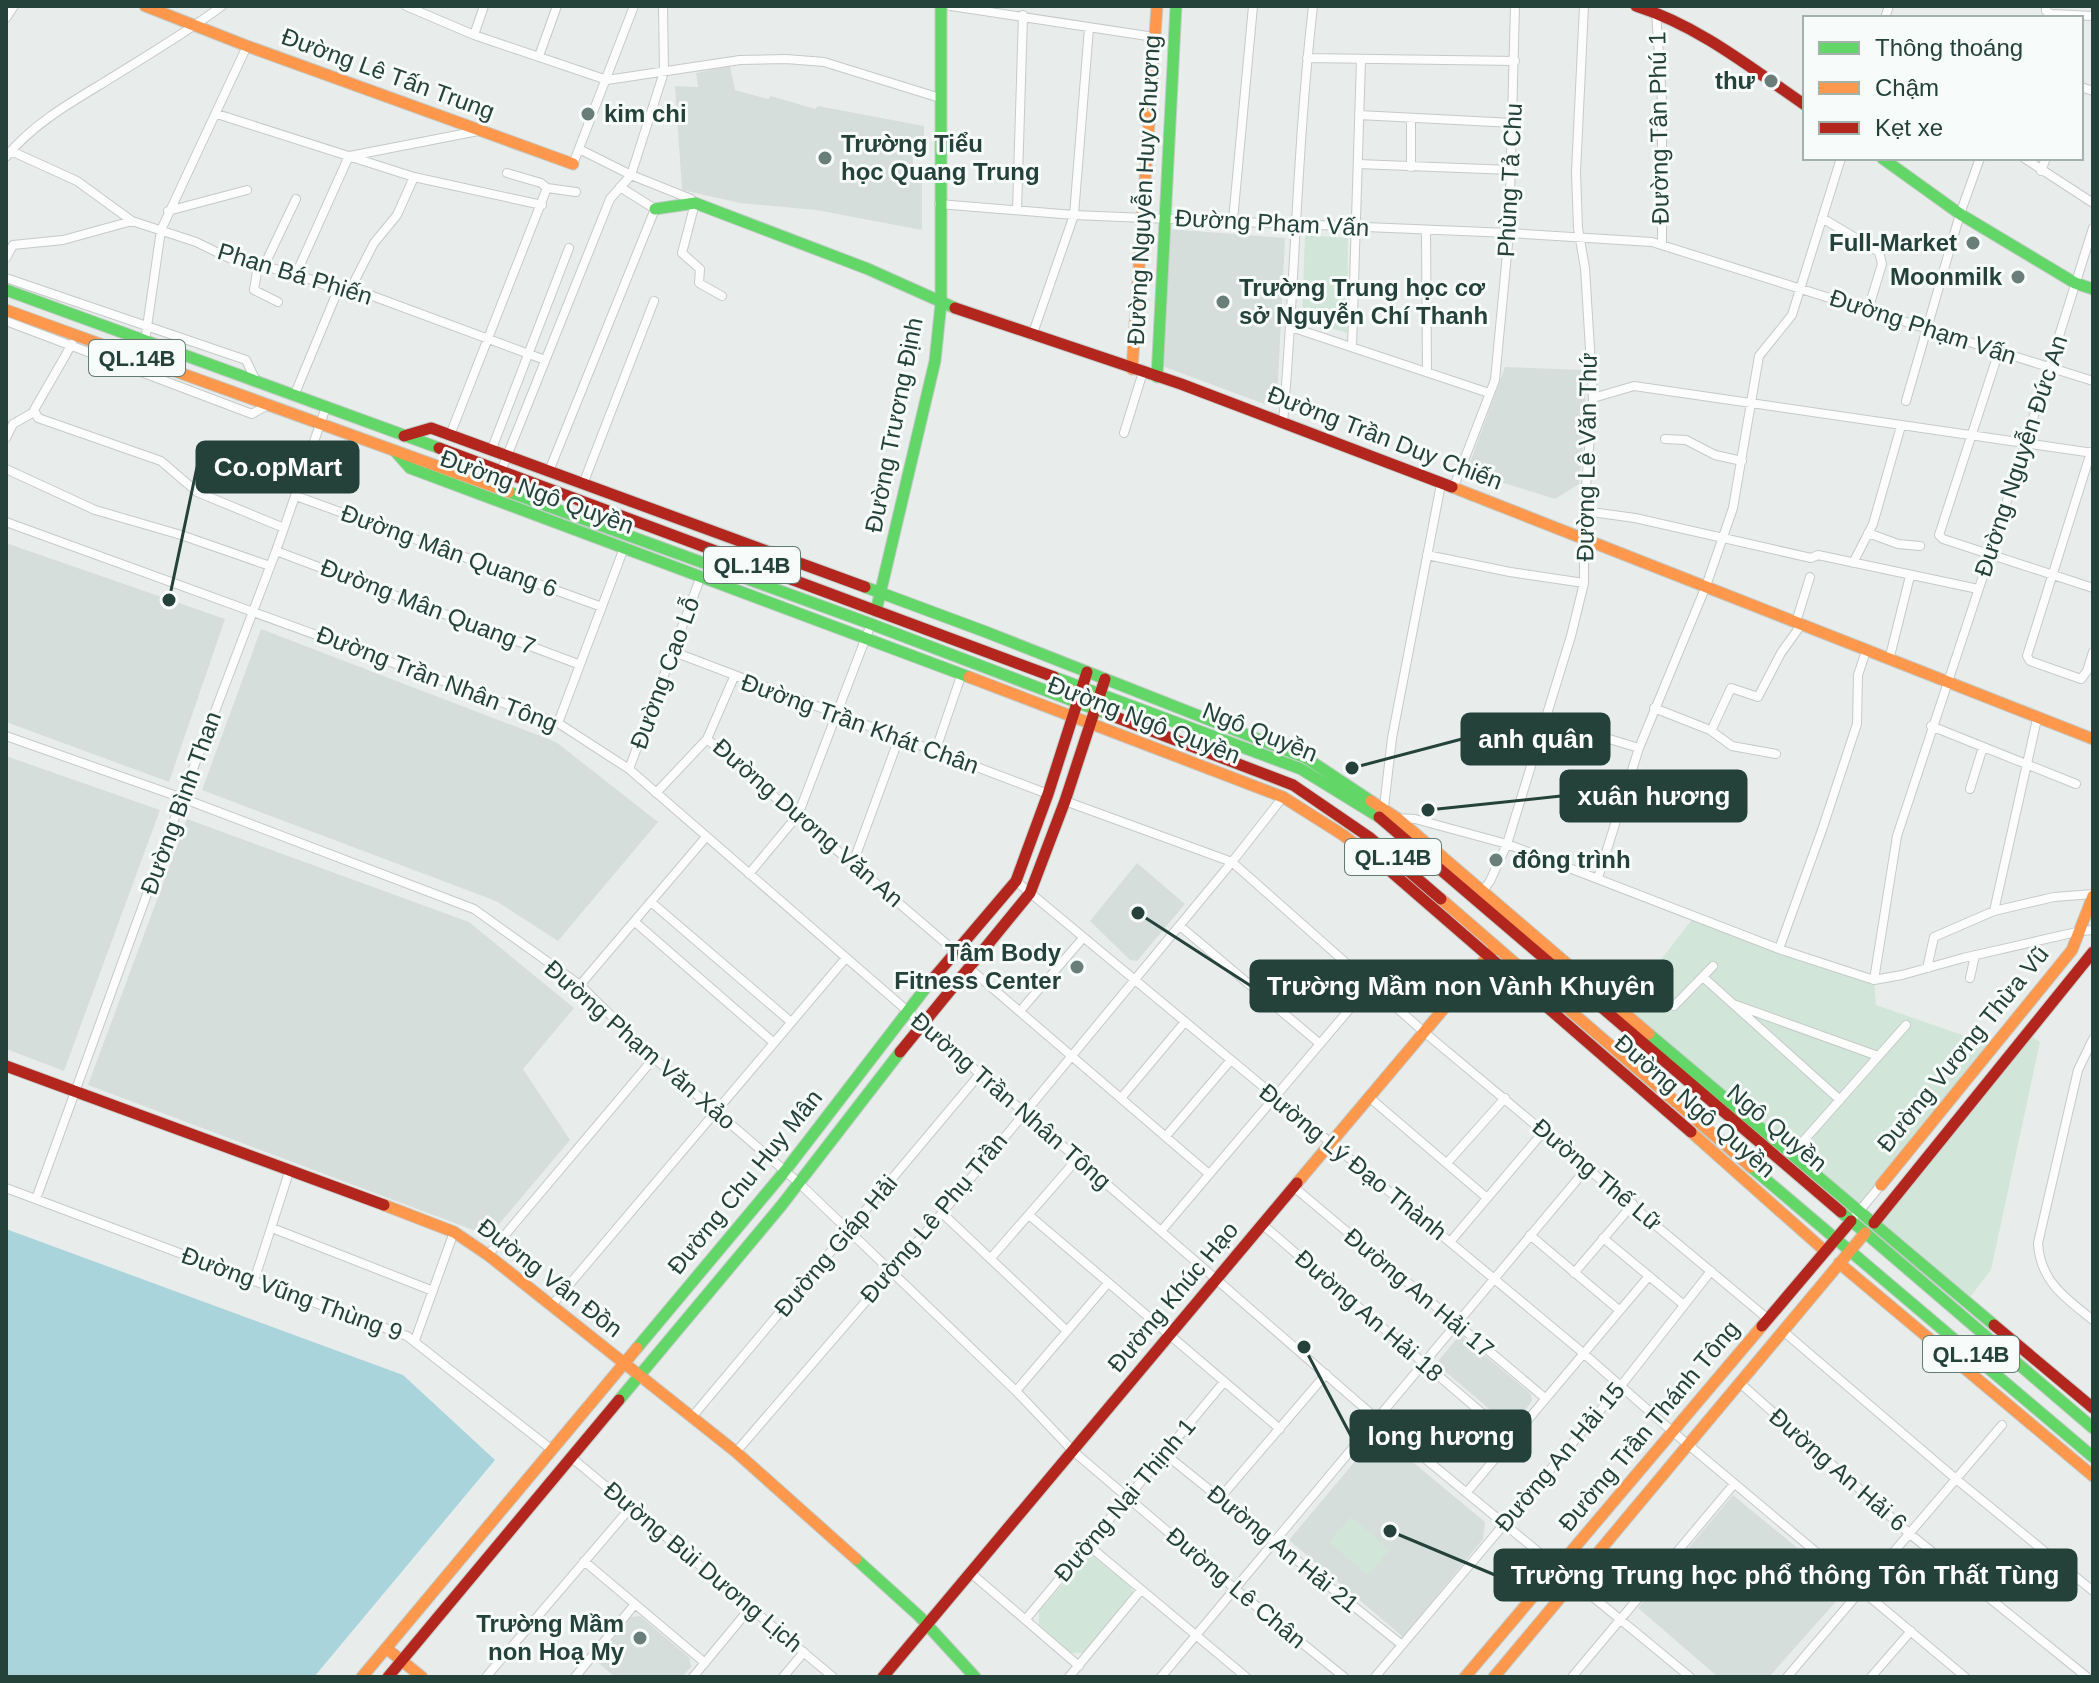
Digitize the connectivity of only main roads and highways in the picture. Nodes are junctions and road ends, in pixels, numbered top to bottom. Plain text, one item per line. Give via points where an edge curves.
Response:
1 (145, 6) edge
2 (941, 6) edge
3 (1157, 6) edge
4 (1176, 6) edge
5 (1636, 6) edge
6 (1803, 104) edge
7 (1885, 160) edge
8 (573, 164) road end
9 (655, 209) road end
10 (2093, 289) edge
11 (6, 290) edge
12 (941, 303) junction
13 (6, 310) edge
14 (1138, 371) junction
15 (1157, 377) junction
16 (404, 436) junction
17 (395, 451) junction
18 (881, 594) junction
19 (876, 611) junction
20 (1087, 672) junction
21 (1105, 679) junction
22 (1082, 687) junction
23 (1101, 694) junction
24 (1075, 710) junction
25 (1093, 716) junction
26 (2093, 739) edge
27 (1382, 813) junction
28 (2093, 895) edge
29 (2087, 931) edge
30 (1493, 950) junction
31 (2093, 952) edge
32 (6, 1066) edge
33 (1881, 1185) road end
34 (1856, 1216) junction
35 (1874, 1223) junction
36 (1865, 1233) junction
37 (1835, 1239) junction
38 (1825, 1251) junction
39 (1850, 1251) junction
40 (1839, 1263) junction
41 (625, 1363) junction
42 (640, 1375) junction
43 (2093, 1408) edge
44 (2091, 1422) edge
45 (2093, 1457) edge
46 (2093, 1476) edge
47 (928, 1625) junction
48 (386, 1648) junction
49 (402, 1661) junction
50 (373, 1663) junction
51 (362, 1677) edge
52 (389, 1677) edge
53 (422, 1677) edge
54 (883, 1677) edge
55 (975, 1677) edge
56 (1465, 1677) edge
57 (1494, 1677) edge

1 - 8 main road, Đường Lê Tấn Trung
2 - 12 main road, Đường Trương Định
3 - 14 main road, Đường Nguyễn Huy Chương via 1141,218
4 - 15 main road, Đường Nguyễn Huy Chương
5 - 6 main road via 1656,11 1720,48
7 - 10 main road via 1960,214
9 - 12 main road, Đường Trần Duy Chiến via 695,203 868,269
11 - 16 main road, Ngô Quyền / QL.14B
12 - 14 main road, Đường Trần Duy Chiến
12 - 18 main road, Đường Trương Định via 935,361
13 - 17 main road, Đường Ngô Quyền / QL.14B
14 - 15 main road, Đường Trần Duy Chiến
15 - 26 main road, Đường Trần Duy Chiến via 1583,537
16 - 18 main road, Đường Ngô Quyền via 431,428
16 - 19 main road, Ngô Quyền / QL.14B
17 - 24 main road, Ngô Quyền / QL.14B via 871,624
17 - 24 main road, Đường Ngô Quyền via 410,468
18 - 19 main road, Đường Trương Định
18 - 20 main road, Đường Ngô Quyền
19 - 22 main road, Ngô Quyền / QL.14B
20 - 21 main road, Đường Ngô Quyền
20 - 22 main road, Đường Chu Huy Mân
21 - 23 main road, Đường Chu Huy Mân
21 - 27 main road, Đường Ngô Quyền via 1306,758
22 - 23 main road, Ngô Quyền / QL.14B
22 - 24 main road, Đường Chu Huy Mân
23 - 25 main road, Đường Chu Huy Mân
23 - 27 main road, Ngô Quyền / QL.14B via 1301,769
24 - 25 main road, Ngô Quyền / QL.14B
24 - 41 main road, Đường Chu Huy Mân via 1016,881
25 - 30 main road, Đường Ngô Quyền via 1283,797 1354,842
25 - 30 main road, Ngô Quyền / QL.14B via 1293,785 1369,837
25 - 42 main road, Đường Chu Huy Mân via 1030,893
27 - 34 main road, Ngô Quyền / QL.14B
27 - 34 main road, Đường Ngô Quyền via 1397,818 1483,891
28 - 29 main road, Đường Vương Thừa Vũ
29 - 33 main road, Đường Vương Thừa Vũ
30 - 37 main road, Ngô Quyền / QL.14B
30 - 38 main road, Đường Ngô Quyền
30 - 47 main road, Đường Khúc Hạo
31 - 35 main road, Đường Vương Thừa Vũ
32 - 41 main road, Đường Vân Đồn via 454,1232
34 - 35 main road, Đường Ngô Quyền
34 - 36 main road, Ngô Quyền / QL.14B
34 - 37 main road, Đường Trần Thánh Tông
35 - 43 main road, Đường Ngô Quyền
36 - 39 main road, Đường Trần Thánh Tông
36 - 44 main road, Ngô Quyền / QL.14B
37 - 38 main road, Đường Trần Thánh Tông
37 - 39 main road, Ngô Quyền / QL.14B
38 - 56 main road, Đường Trần Thánh Tông
39 - 40 main road, Đường Trần Thánh Tông
39 - 45 main road, Ngô Quyền / QL.14B
40 - 46 main road, Đường Ngô Quyền
40 - 57 main road, Đường Trần Thánh Tông
41 - 42 main road, Đường Vân Đồn
41 - 48 main road, Đường Chu Huy Mân
42 - 47 main road, Đường Vân Đồn via 736,1452
42 - 49 main road, Đường Chu Huy Mân
47 - 54 main road, Đường Khúc Hạo
47 - 55 main road, Đường Vân Đồn
48 - 49 main road
48 - 50 main road, Đường Chu Huy Mân
49 - 52 main road, Đường Chu Huy Mân
49 - 53 main road
50 - 51 main road, Đường Chu Huy Mân
50 - 52 main road

